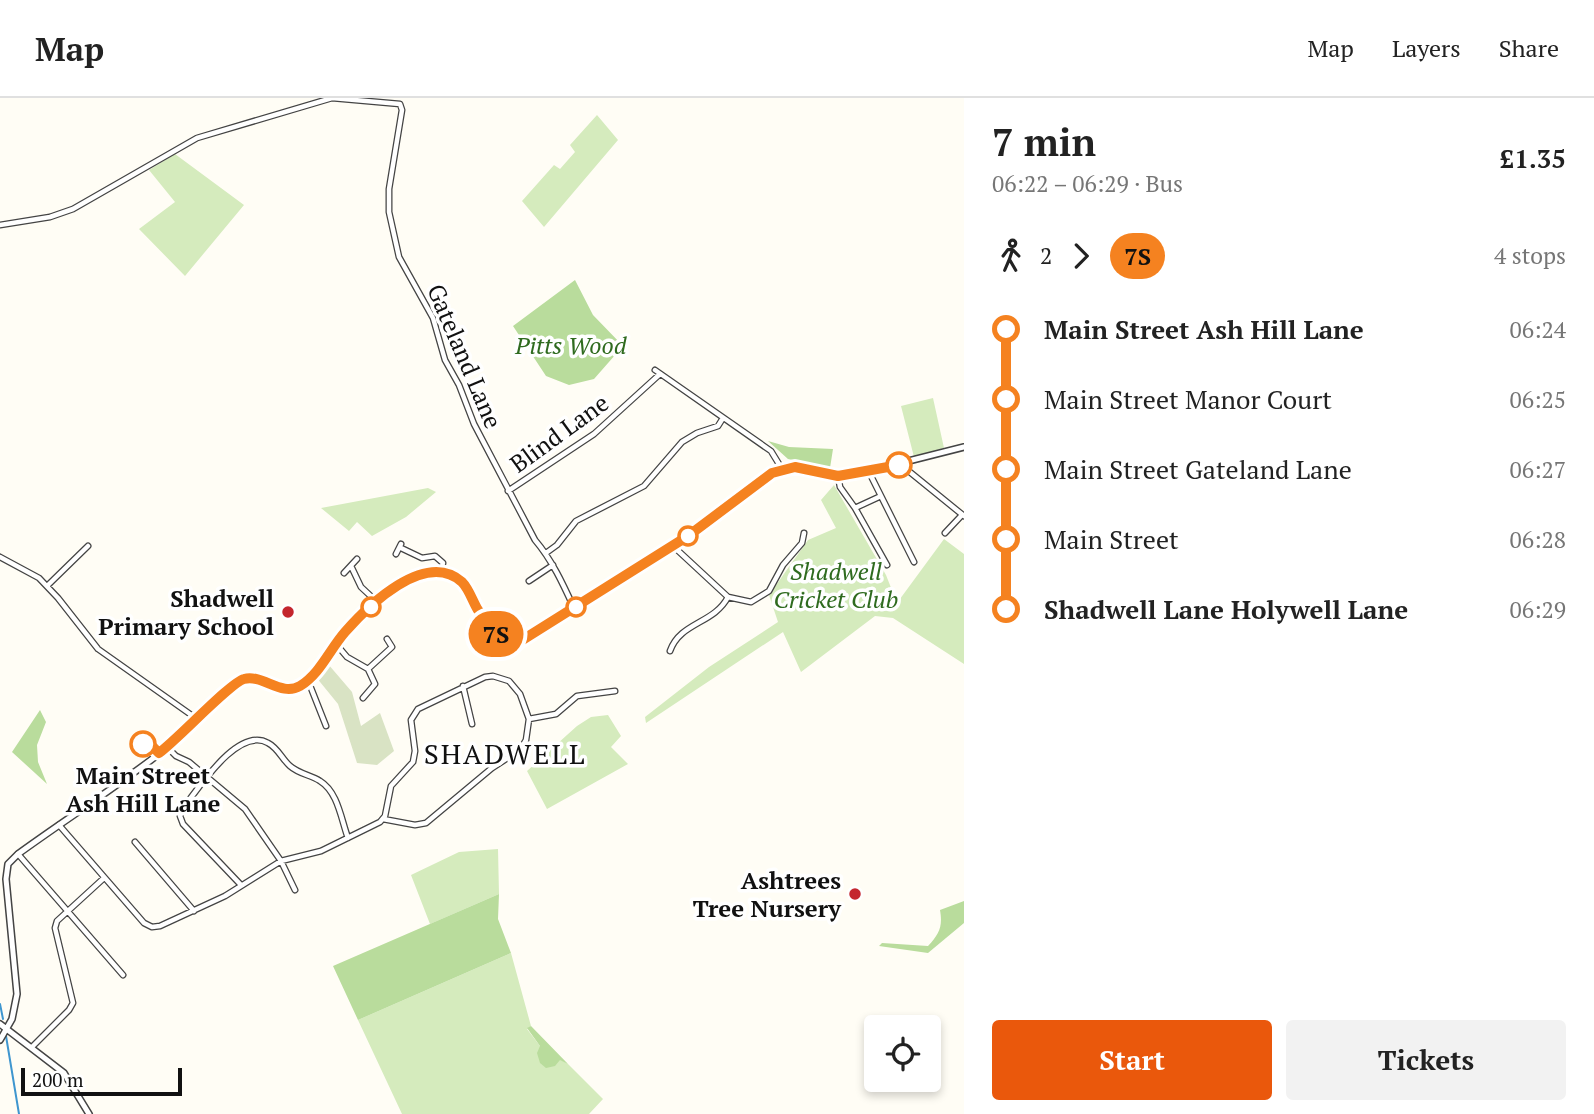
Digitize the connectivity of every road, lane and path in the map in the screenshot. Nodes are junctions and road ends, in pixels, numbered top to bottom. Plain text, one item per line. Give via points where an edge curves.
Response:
1 (0, 225) edge
2 (723, 418) junction
3 (964, 447) edge
4 (900, 464) junction
5 (782, 469) junction
6 (869, 472) junction
7 (838, 476) junction
8 (509, 491) junction
9 (881, 496) junction
10 (855, 508) junction
11 (963, 515) edge
12 (804, 533) dead end
13 (945, 533) dead end
14 (88, 545) dead end
15 (673, 546) junction
16 (546, 553) junction
17 (396, 554) dead end
18 (0, 557) edge
19 (357, 559) dead end
20 (914, 562) dead end
21 (553, 565) junction
22 (887, 565) dead end
23 (351, 566) junction
24 (344, 573) dead end
25 (440, 574) junction
26 (529, 581) dead end
27 (47, 586) junction
28 (727, 597) junction
29 (376, 601) junction
30 (574, 608) junction
31 (387, 639) dead end
32 (336, 644) junction
33 (670, 651) dead end
34 (368, 669) junction
35 (305, 682) junction
36 (464, 686) junction
37 (615, 691) dead end
38 (363, 698) dead end
39 (529, 719) junction
40 (198, 720) junction
41 (472, 723) dead end
42 (326, 726) dead end
43 (167, 747) junction
44 (208, 777) junction
45 (383, 819) junction
46 (59, 825) junction
47 (348, 838) junction
48 (135, 842) dead end
49 (18, 854) junction
50 (281, 861) junction
51 (104, 878) junction
52 (241, 886) junction
53 (295, 890) dead end
54 (67, 911) junction
55 (194, 911) junction
56 (123, 975) dead end
57 (3, 1026) edge
58 (0, 1040) edge
59 (32, 1046) junction
60 (89, 1114) edge

1 - 8 street, Gateland Lane via 73,209 180,146 295,107 332,98 398,103 402,110 391,162 389,212 399,257 430,312 445,360
2 - 5 street via 771,451
2 - 8 street, Blind Lane via 657,372 594,435
2 - 16 street via 712,430 682,442 643,486 576,521
3 - 4 street
4 - 6 street
4 - 11 street
5 - 7 street via 807,468
5 - 15 street via 760,480
6 - 7 street
6 - 9 street
7 - 10 street via 839,486
8 - 16 street, Gateland Lane
9 - 10 street
9 - 20 street
10 - 22 street
11 - 13 street
12 - 28 street via 769,591 751,602
14 - 27 street
15 - 28 street
15 - 30 street
16 - 21 street, Gateland Lane
17 - 25 street via 401,546 422,558 435,555 443,563
18 - 27 street
19 - 23 street
21 - 26 street
21 - 30 street, Gateland Lane
23 - 24 street
23 - 29 street via 361,587
25 - 29 street via 417,575
25 - 30 street via 461,582 486,622 509,645
27 - 40 street via 97,649
28 - 33 street via 711,618 675,638
29 - 32 street
31 - 34 street via 392,647
32 - 34 street
32 - 35 street
34 - 38 street via 375,684
35 - 40 street via 289,689 243,679
35 - 42 street
36 - 39 street via 485,677 501,677 515,687
36 - 41 street
36 - 45 street via 414,714 413,762 391,786
37 - 39 street via 577,696 556,714
39 - 45 street via 530,730 520,750 486,772 435,818 415,825
40 - 43 street
43 - 44 street
43 - 46 street
44 - 47 street via 237,747 255,740 269,743 293,769 331,790
44 - 50 street via 245,809
44 - 52 street via 183,808 181,820
45 - 47 street
46 - 49 street
46 - 51 street
47 - 50 street
48 - 55 street
49 - 54 street
49 - 57 street via 8,864 6,879 17,994 12,1019
50 - 52 street
50 - 53 street
51 - 54 street
51 - 55 street via 147,925 160,926
52 - 55 street
54 - 56 street
54 - 59 street via 55,929 73,1003
57 - 58 street
57 - 59 street
59 - 60 street via 64,1073

